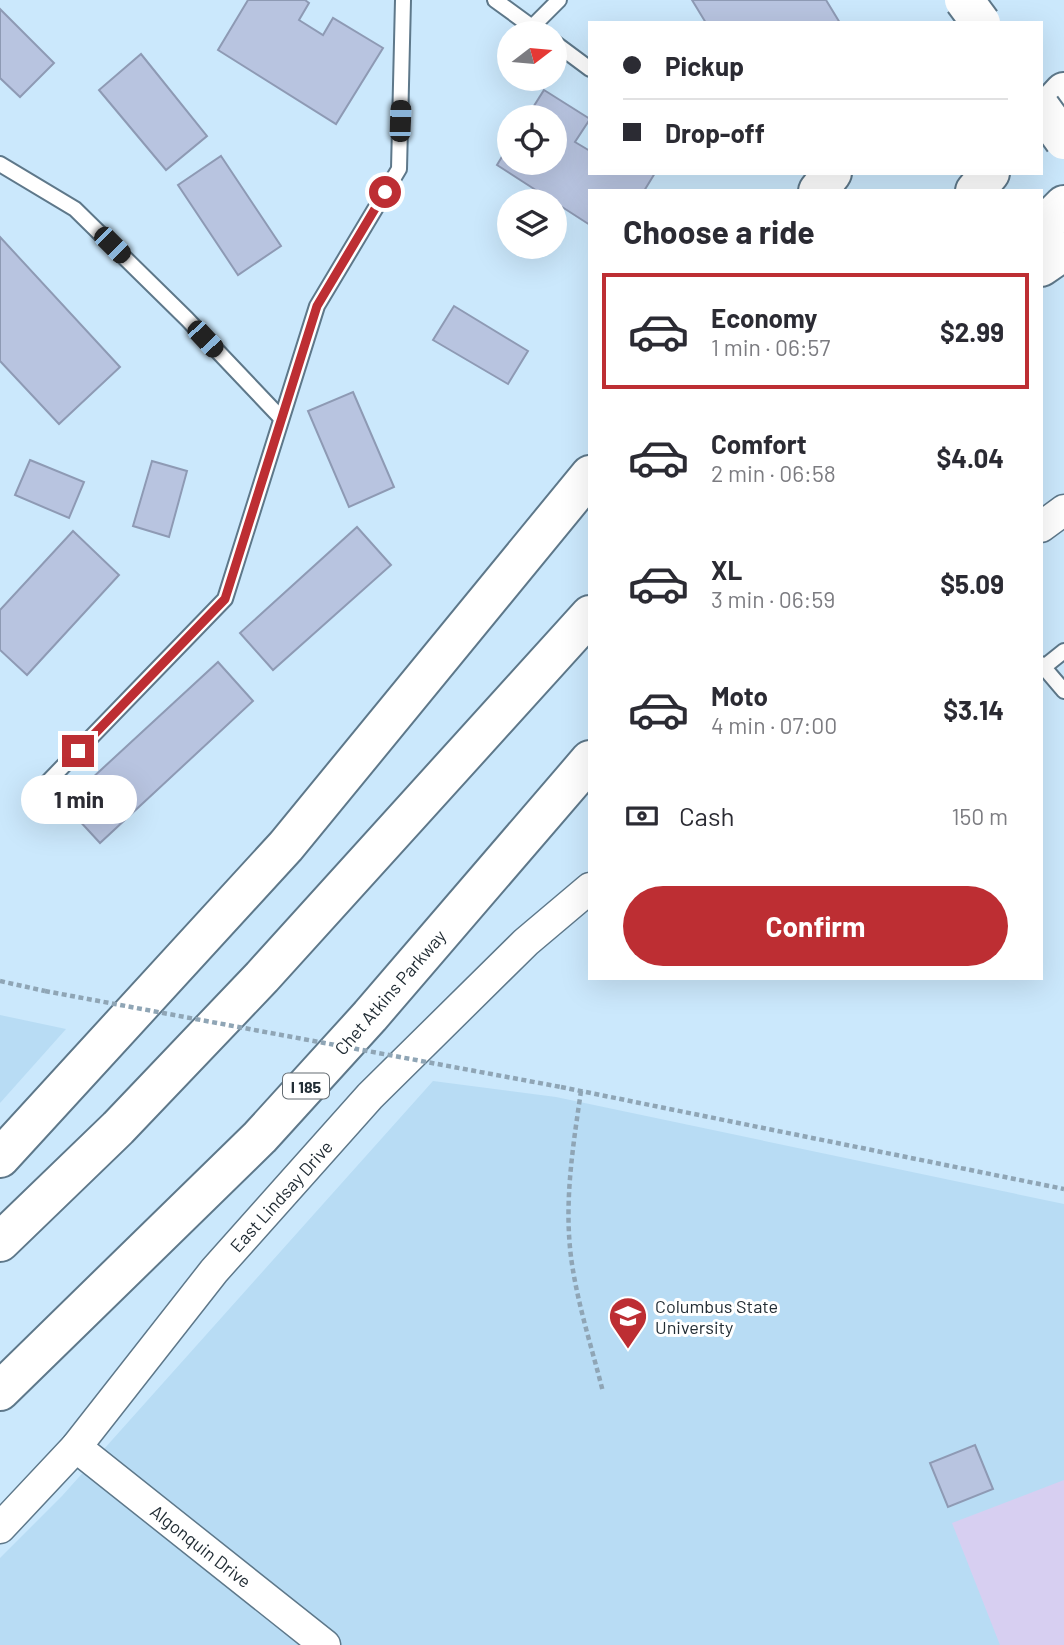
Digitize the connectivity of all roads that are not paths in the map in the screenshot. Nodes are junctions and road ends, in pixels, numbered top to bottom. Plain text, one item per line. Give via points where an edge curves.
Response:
1 (403, 0) edge
2 (495, 0) edge
3 (559, 0) edge
4 (964, 0) edge
5 (978, 0) edge
6 (524, 21) edge
7 (543, 21) edge
8 (960, 21) edge
9 (980, 21) edge
10 (567, 52) edge
11 (588, 68) edge
12 (1064, 92) edge
13 (1043, 111) edge
14 (1043, 115) edge
15 (1064, 140) edge
16 (0, 164) edge
17 (830, 175) edge
18 (988, 175) edge
19 (820, 189) edge
20 (977, 189) edge
21 (1064, 205) edge
22 (1043, 226) edge
23 (1064, 251) edge
24 (1043, 266) edge
25 (281, 418) junction
26 (588, 477) edge
27 (1064, 510) edge
28 (1043, 526) edge
29 (588, 617) edge
30 (1064, 651) edge
31 (1043, 665) edge
32 (1043, 667) edge
33 (1064, 691) edge
34 (588, 762) edge
35 (41, 789) dead end
36 (588, 890) edge
37 (0, 1158) edge
38 (0, 1242) edge
39 (0, 1391) edge
40 (76, 1447) junction
41 (0, 1528) edge
42 (325, 1645) edge

1 - 25 lane via 399,169 317,306
2 - 6 lane
3 - 7 lane
4 - 9 main road, bridge
5 - 8 main road
10 - 11 lane
12 - 14 main road
13 - 15 main road, bridge
16 - 25 lane via 75,209
17 - 19 main road
18 - 20 main road
21 - 22 main road
23 - 24 main road
25 - 35 lane via 225,599
26 - 37 main road via 286,846
27 - 28 street
29 - 38 main road via 262,977 118,1128
30 - 31 lane
32 - 33 lane
34 - 39 main road, Chet Atkins Parkway / I 185 via 260,1137
36 - 40 street, East Lindsay Drive via 526,942 370,1096 214,1271
40 - 41 street, East Lindsay Drive
40 - 42 street, Algonquin Drive

